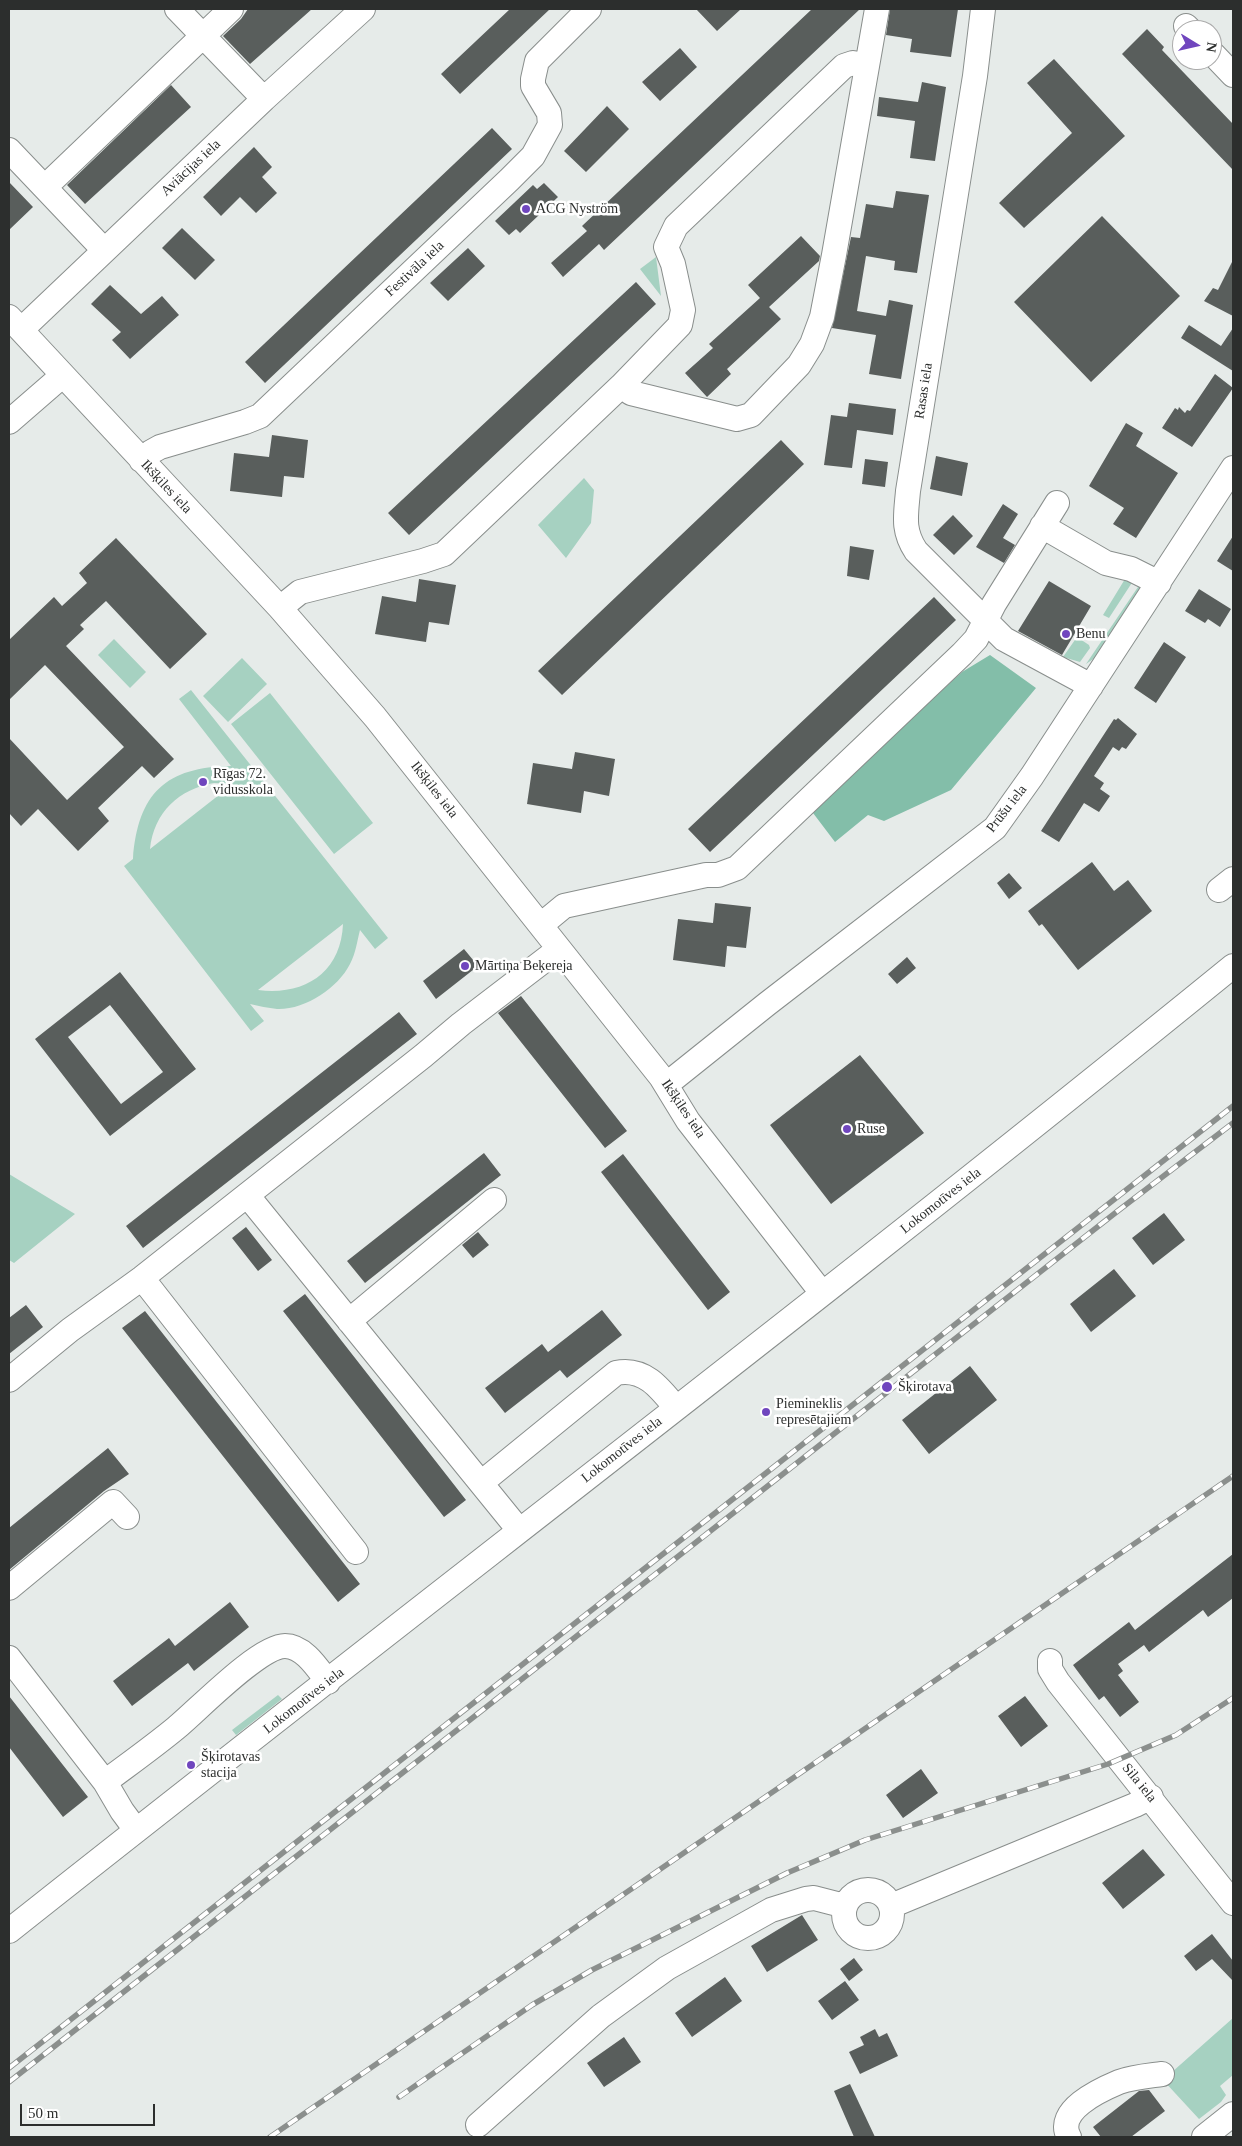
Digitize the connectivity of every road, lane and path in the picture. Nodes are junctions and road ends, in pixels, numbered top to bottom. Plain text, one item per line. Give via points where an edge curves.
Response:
1 (177, 9) edge
2 (231, 9) edge
3 (363, 9) edge
4 (589, 9) edge
5 (877, 9) edge
6 (984, 9) edge
7 (202, 37) junction
8 (1222, 63) edge
9 (866, 65) junction
10 (1233, 75) edge
11 (264, 99) junction
12 (9, 150) edge
13 (45, 187) junction
14 (104, 250) junction
15 (15, 324) edge
16 (62, 376) junction
17 (622, 386) junction
18 (9, 422) edge
19 (141, 460) junction
20 (1233, 468) edge
21 (1057, 503) dead end
22 (1042, 526) junction
23 (1159, 583) junction
24 (280, 608) junction
25 (986, 621) junction
26 (1091, 686) junction
27 (541, 925) junction
28 (559, 949) junction
29 (1233, 966) edge
30 (667, 1084) junction
31 (247, 1195) junction
32 (494, 1200) dead end
33 (142, 1278) junction
34 (822, 1293) junction
35 (349, 1321) junction
36 (9, 1380) edge
37 (676, 1408) junction
38 (481, 1483) junction
39 (127, 1517) dead end
40 (519, 1530) junction
41 (357, 1544) dead end
42 (9, 1588) edge
43 (9, 1658) edge
44 (1050, 1661) dead end
45 (328, 1682) junction
46 (106, 1782) junction
47 (1151, 1797) junction
48 (136, 1830) junction
49 (1233, 1903) edge
50 (845, 1906) junction
51 (891, 1906) junction
52 (9, 1931) edge
53 (1162, 2074) dead end
54 (1233, 2114) edge
55 (478, 2124) dead end
56 (1069, 2137) edge
57 (1204, 2137) edge

1 - 7 street
2 - 7 street
3 - 11 street, Aviācijas iela
4 - 19 street, Festivāla iela via 537,61 533,86 549,113 550,125 533,156 260,416 160,447
5 - 9 street
6 - 25 street, Rasas iela via 905,519 908,538 916,551
7 - 11 street
7 - 13 street
8 - 10 street
9 - 17 street via 853,63 844,66 676,226 666,247 683,310 680,326
9 - 17 street via 822,317 812,344 799,365 750,415 737,419 631,393
11 - 14 street, Aviācijas iela
12 - 13 street
13 - 14 street
14 - 15 street, Aviācijas iela
15 - 16 street, Ikšķiles iela
16 - 18 street
16 - 19 street, Ikšķiles iela
17 - 24 street via 444,554 300,592
19 - 24 street, Ikšķiles iela
20 - 23 street, Prūšu iela
21 - 22 street
22 - 23 street via 1106,563 1131,569
22 - 25 street
23 - 26 street, Prūšu iela
24 - 27 street, Ikšķiles iela via 375,717
25 - 26 street, Rasas iela via 1004,639
25 - 27 street via 962,654 737,868 718,875 564,906
26 - 30 street, Prūšu iela via 995,828
27 - 28 street, Ikšķiles iela
28 - 30 street, Ikšķiles iela
28 - 31 street
29 - 34 street, Lokomotīves iela via 1029,1132
30 - 34 street, Ikšķiles iela via 688,1121
31 - 33 street
31 - 35 street
32 - 35 street
33 - 36 street via 70,1330
33 - 41 street
34 - 37 street, Lokomotīves iela
35 - 38 street
37 - 38 street via 660,1387 642,1375 628,1370 616,1373
37 - 40 street, Lokomotīves iela
38 - 40 street
39 - 42 street via 113,1502
40 - 45 street, Lokomotīves iela
43 - 46 street
44 - 47 street, Sila iela via 1050,1669 1058,1682
45 - 46 street via 311,1660 298,1650 285,1646 268,1651 217,1690 177,1728
45 - 48 street, Lokomotīves iela
46 - 48 street
47 - 49 street, Sila iela
47 - 51 street
48 - 52 street, Lokomotīves iela
50 - 51 street via 864,1890 880,1893
50 - 51 street via 844,1918 850,1930 861,1938 867,1938 880,1936 886,1930 891,1923
50 - 55 street via 814,1898 771,1910 667,1968 601,2016
53 - 56 street via 1118,2083 1076,2106 1068,2118
54 - 57 street

